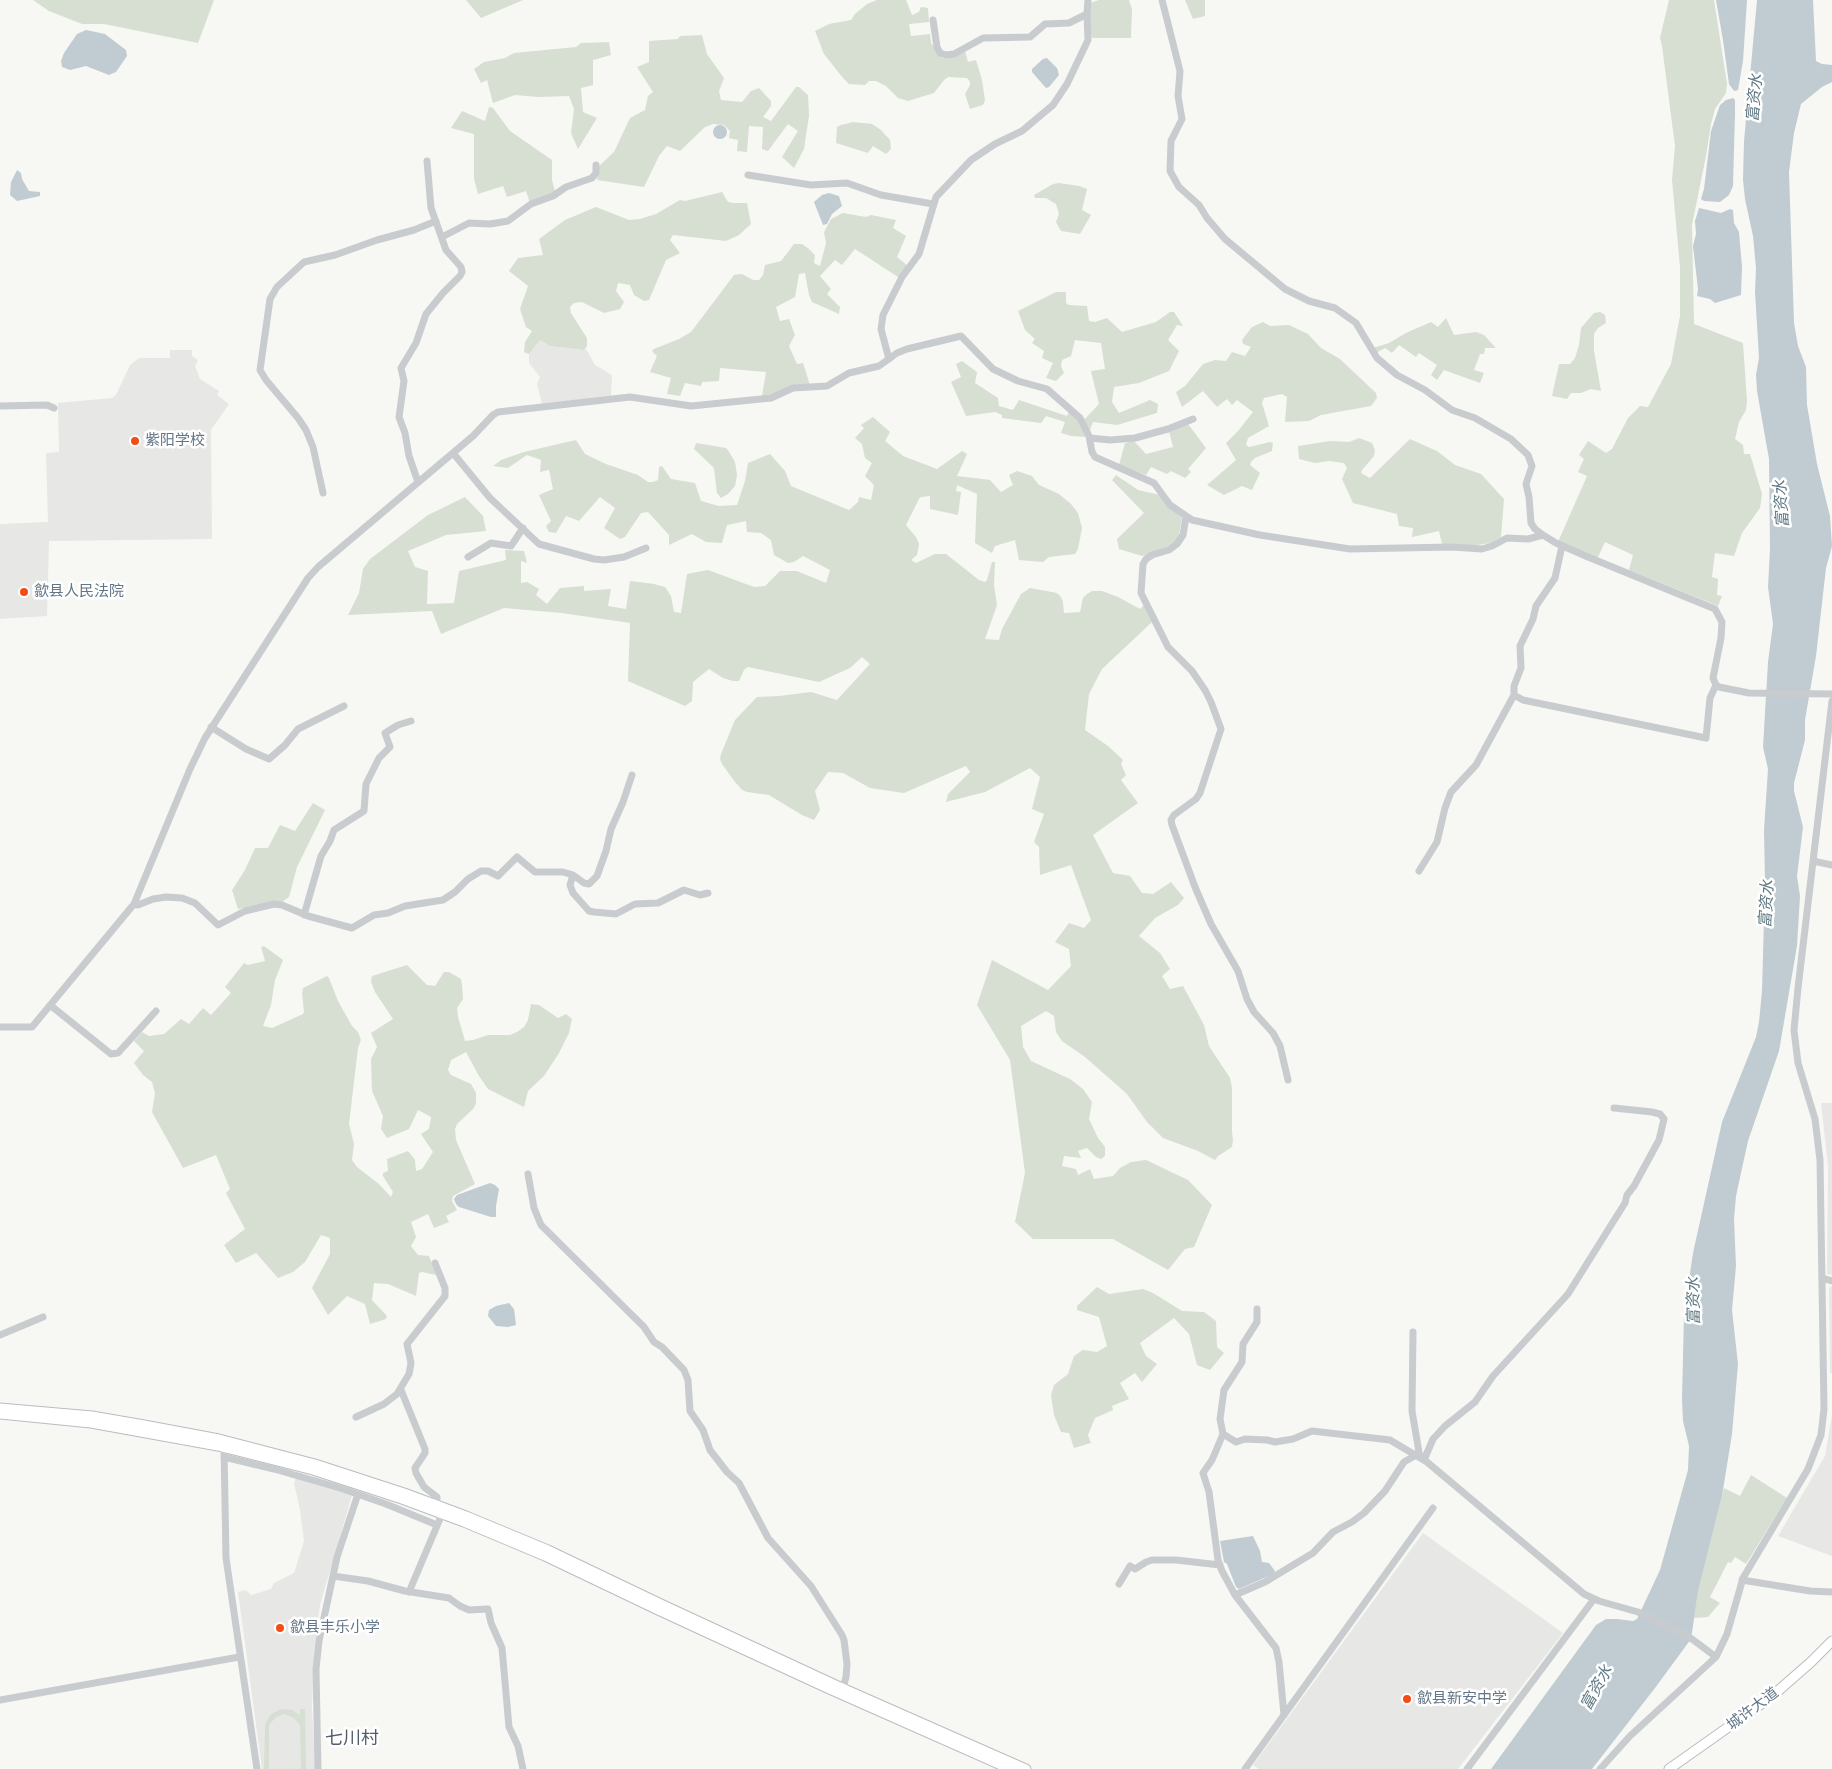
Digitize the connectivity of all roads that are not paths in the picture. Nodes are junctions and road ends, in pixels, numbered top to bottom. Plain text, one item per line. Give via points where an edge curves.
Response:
1 (1088, 0) edge
2 (1162, 0) edge
3 (1087, 14) junction
4 (933, 20) dead end
5 (427, 161) dead end
6 (596, 165) dead end
7 (748, 175) dead end
8 (933, 204) junction
9 (436, 221) junction
10 (442, 237) junction
11 (889, 359) junction
12 (0, 406) edge
13 (54, 408) dead end
14 (1193, 419) dead end
15 (1090, 438) junction
16 (453, 453) junction
17 (418, 482) junction
18 (323, 493) dead end
19 (1186, 517) junction
20 (523, 528) junction
21 (1543, 535) junction
22 (1562, 546) junction
23 (646, 548) dead end
24 (468, 557) dead end
25 (1716, 685) junction
26 (1832, 694) edge
27 (1514, 695) junction
28 (1832, 701) edge
29 (344, 706) dead end
30 (411, 721) dead end
31 (212, 727) junction
32 (632, 775) dead end
33 (1813, 861) junction
34 (1832, 865) edge
35 (1420, 871) dead end
36 (573, 875) junction
37 (708, 893) dead end
38 (134, 904) junction
39 (304, 915) junction
40 (50, 1005) junction
41 (156, 1011) dead end
42 (0, 1027) edge
43 (1288, 1080) dead end
44 (1614, 1108) dead end
45 (528, 1174) dead end
46 (435, 1263) dead end
47 (1822, 1278) junction
48 (1832, 1280) edge
49 (1258, 1309) dead end
50 (44, 1317) dead end
51 (1413, 1332) dead end
52 (0, 1335) edge
53 (1824, 1375) junction
54 (1832, 1376) edge
55 (401, 1390) junction
56 (0, 1408) edge
57 (0, 1414) edge
58 (356, 1417) dead end
59 (1223, 1434) junction
60 (224, 1452) junction
61 (1420, 1458) junction
62 (358, 1494) junction
63 (436, 1505) junction
64 (1433, 1508) dead end
65 (442, 1514) junction
66 (437, 1525) junction
67 (1220, 1566) junction
68 (333, 1576) junction
69 (1742, 1580) junction
70 (1119, 1584) dead end
71 (409, 1592) junction
72 (1832, 1592) edge
73 (1235, 1595) junction
74 (1594, 1599) junction
75 (1832, 1641) edge
76 (1832, 1650) edge
77 (239, 1657) junction
78 (1716, 1657) junction
79 (843, 1688) junction
80 (0, 1700) edge
81 (1284, 1715) junction
82 (257, 1769) edge
83 (318, 1769) edge
84 (523, 1769) edge
85 (1010, 1769) edge
86 (1026, 1769) edge
87 (1245, 1769) edge
88 (1467, 1769) edge
89 (1600, 1769) edge
90 (1668, 1769) edge
91 (1679, 1769) edge

1 - 3 street
2 - 21 street via 1180,71 1178,96 1182,119 1171,143 1170,171 1174,182 1199,205 1229,242 1285,288 1309,301 1335,308 1356,323 1377,358 1397,375 1452,410 1475,418 1510,438 1528,455 1532,466 1526,484 1531,523
3 - 4 street via 1069,23 1045,24 1030,37 983,38 946,55 937,47
3 - 8 street via 1088,40 1053,105 1022,132 971,160 941,189
5 - 9 street via 431,208
6 - 10 street via 592,178 531,204 511,220 469,224
7 - 8 street via 811,185 848,183 881,195
8 - 11 street via 919,254 902,277 883,315 880,329
9 - 10 street
9 - 18 street via 335,255 304,262 277,287 270,299 260,370 306,430
10 - 17 street via 446,250 461,267 462,273 426,314 416,343 401,368 404,381 398,417 406,433 409,456
11 - 15 street via 911,348 961,336 993,369 1018,381 1047,389 1077,415
11 - 16 street via 879,366 847,374 827,386 793,388 771,398 691,406 634,396 502,411 493,415
12 - 13 street via 47,405
14 - 15 street via 1136,438
15 - 19 street via 1095,457 1154,483 1170,505
16 - 17 street
16 - 20 street via 490,498
17 - 31 street via 312,573
19 - 21 street via 1260,535 1350,549 1482,549 1507,538 1528,539
19 - 43 street via 1183,535 1177,544 1152,555 1143,564 1141,593 1168,647 1205,690 1221,730 1202,790 1196,799 1174,815 1172,825 1195,887 1211,924 1238,971 1247,999 1280,1046
20 - 23 street via 541,545 594,559 618,558
20 - 24 street via 511,546 491,543
21 - 22 street
22 - 25 street via 1715,609 1723,628 1714,676
22 - 27 street via 1555,578 1536,606 1520,646 1521,668
25 - 26 street via 1749,693
25 - 27 street via 1710,698 1706,738 1523,700
27 - 35 street via 1476,765 1451,792 1437,842
28 - 33 street
29 - 31 street via 298,729 269,759 246,749
30 - 39 street via 385,732 390,747 379,758 366,784 364,811 334,832 321,856
31 - 38 street via 193,763
32 - 36 street via 597,876 588,884
33 - 34 street
33 - 47 street via 1794,1030 1798,1063 1813,1110 1818,1144
36 - 37 street via 570,885 573,893 589,911 594,912 616,914 635,904 658,903 684,890 700,895
36 - 39 street via 535,872 517,857 498,876 481,871 443,900 374,915 352,928
38 - 39 street via 166,896 182,898 195,903 218,925 245,910 274,904 288,906
38 - 40 street
40 - 41 street via 111,1054 118,1053
40 - 42 street via 32,1027
44 - 61 street via 1652,1112 1664,1119 1659,1140 1621,1210 1568,1294 1493,1376 1475,1402 1445,1426
45 - 79 street via 534,1208 541,1225 684,1370 688,1380 690,1411 703,1430 710,1450 739,1483 768,1538 811,1586 842,1635 846,1664
46 - 55 street via 445,1288 444,1296 407,1344 411,1369
47 - 48 street
47 - 53 street
49 - 59 street via 1257,1322 1243,1344 1242,1362 1224,1390 1220,1419
50 - 52 street
51 - 61 street via 1412,1411
53 - 54 street
53 - 69 street via 1824,1418 1815,1455
55 - 58 street via 384,1404
55 - 63 street via 425,1449 415,1468 416,1473 424,1487 436,1496
56 - 63 main road via 109,1419 219,1440 315,1464
57 - 60 main road via 116,1427
59 - 61 street via 1236,1442 1245,1439 1275,1442 1312,1431 1329,1432 1390,1440
59 - 67 street via 1203,1473
60 - 62 street
60 - 65 main road via 321,1472
60 - 77 street via 226,1558
61 - 73 street via 1403,1463 1385,1491 1364,1513 1333,1532 1312,1553 1265,1582
61 - 74 street via 1575,1587
62 - 66 street
62 - 68 street
63 - 79 main road via 548,1550
64 - 81 street
65 - 66 street
65 - 85 main road via 545,1556 827,1688
66 - 71 street
67 - 70 street via 1152,1560 1135,1569 1130,1566
67 - 73 street
68 - 71 street
68 - 83 street via 317,1655
69 - 72 street
69 - 78 street via 1727,1634
71 - 84 street via 449,1598 469,1610 488,1609 502,1648 509,1727 518,1746
73 - 81 street via 1276,1648
74 - 78 street via 1638,1612 1692,1639
74 - 88 street
75 - 90 main road, 城许大道 via 1771,1697
76 - 91 main road, 城许大道 via 1775,1701
77 - 80 street
77 - 82 street
78 - 89 street via 1630,1736
79 - 86 main road
81 - 87 street

